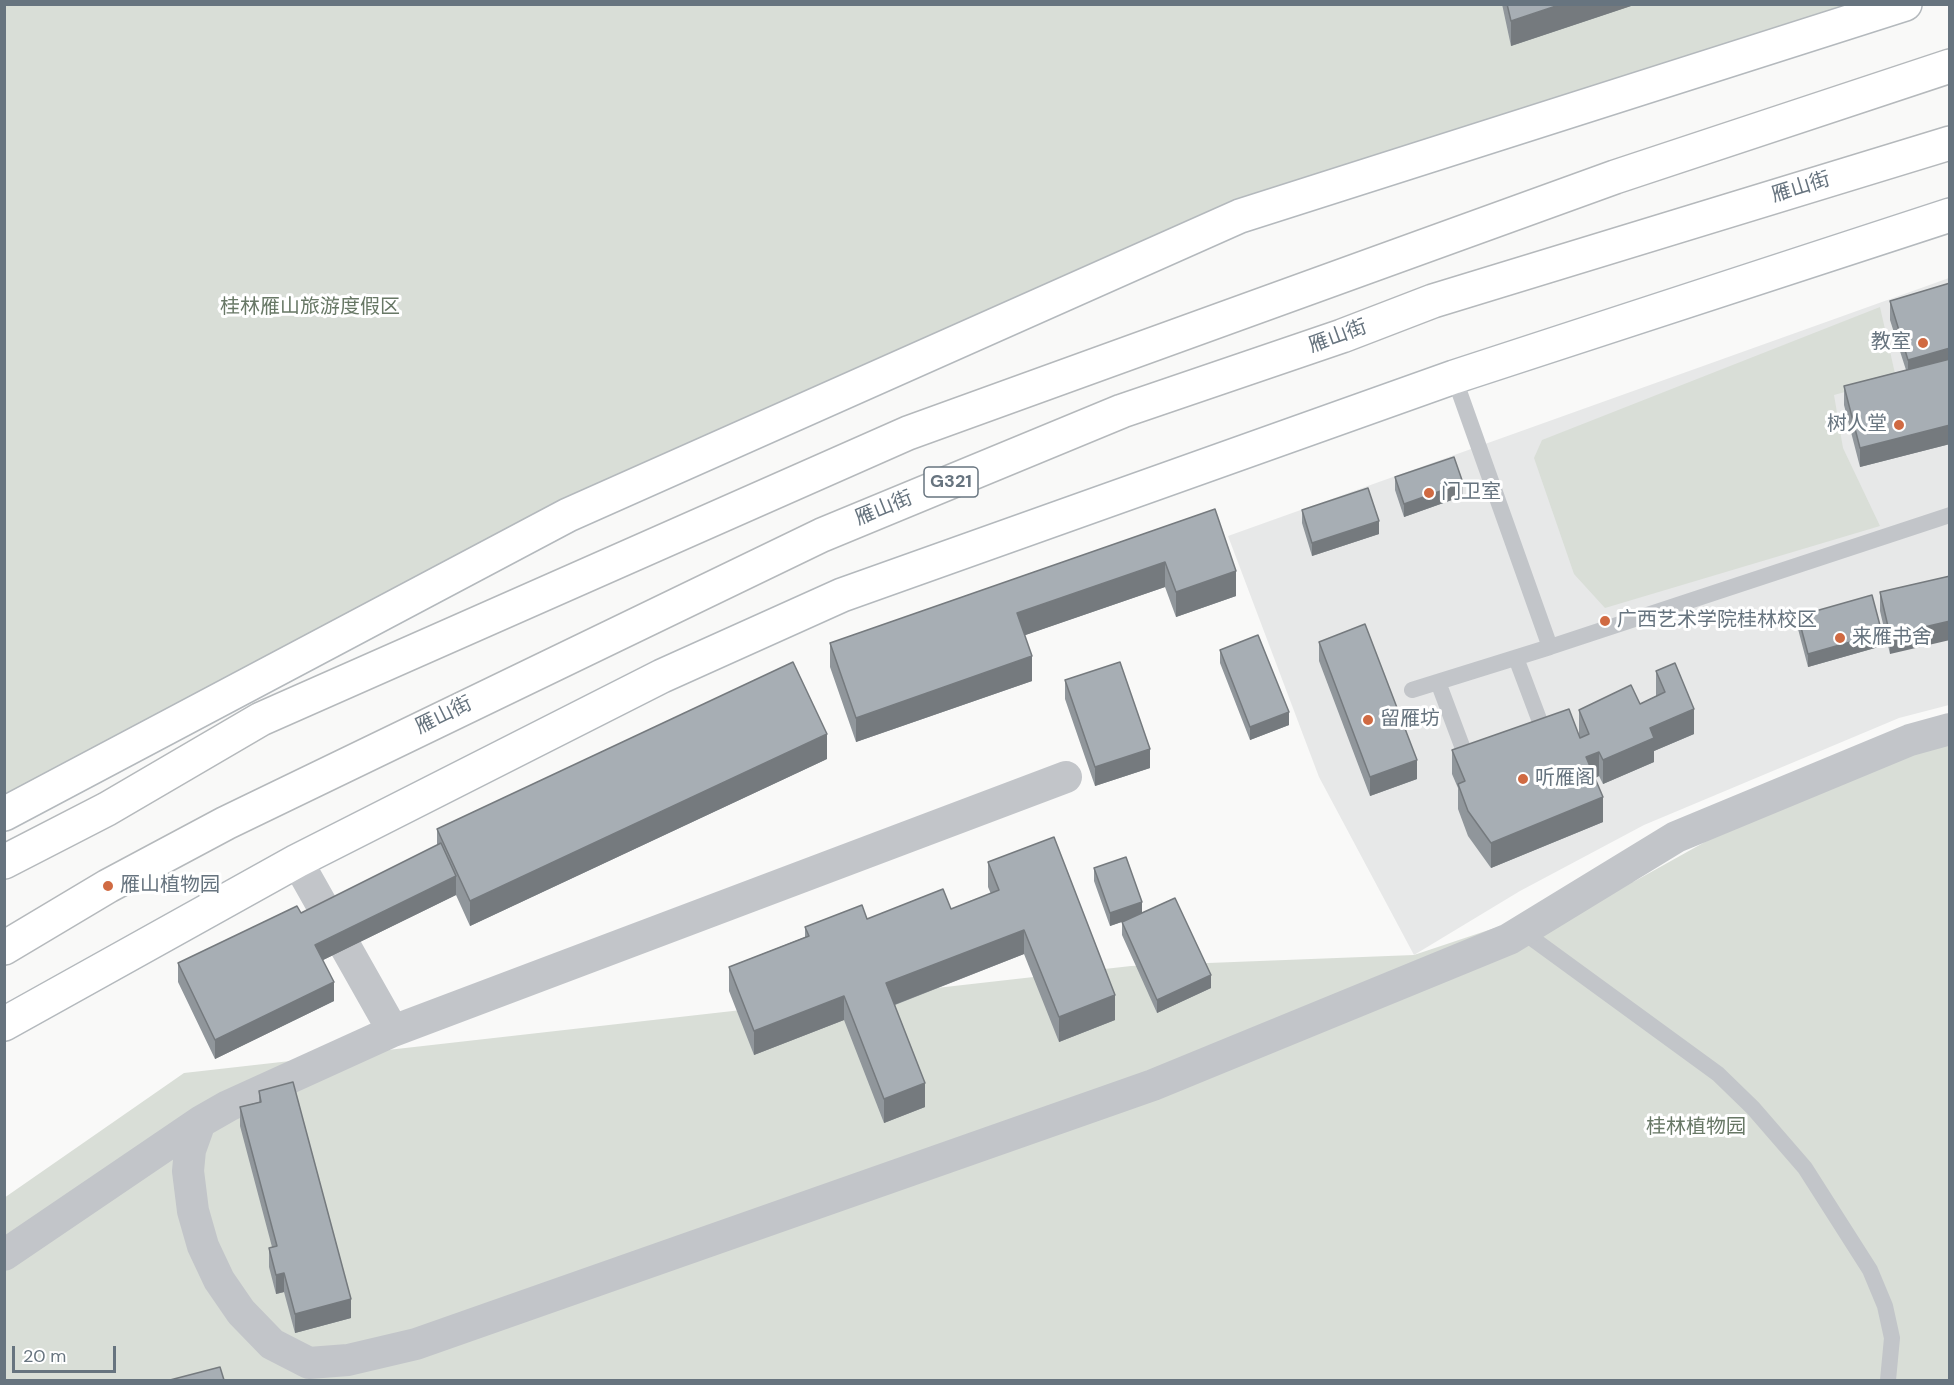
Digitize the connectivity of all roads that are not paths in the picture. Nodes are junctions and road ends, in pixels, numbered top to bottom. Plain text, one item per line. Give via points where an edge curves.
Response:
1 (1905, 4) edge
2 (1950, 66) edge
3 (1950, 143) edge
4 (1950, 215) edge
5 (1454, 376) junction
6 (1950, 515) edge
7 (1550, 647) junction
8 (1516, 658) junction
9 (1438, 682) junction
10 (1412, 690) dead end
11 (1950, 729) edge
12 (1545, 735) edge
13 (1468, 762) edge
14 (1066, 777) dead end
15 (4, 814) edge
16 (297, 861) junction
17 (4, 862) edge
18 (1522, 931) junction
19 (4, 948) edge
20 (4, 1024) edge
21 (393, 1031) junction
22 (200, 1122) junction
23 (4, 1255) edge
24 (1888, 1380) edge

1 - 15 main road via 1240,216 568,515
2 - 17 main road via 1615,177 909,433 261,719 107,809
3 - 19 main road, 雁山街 / G321 via 1433,301 1122,411 833,530 226,823
4 - 5 main road
5 - 7 lane
5 - 16 main road via 842,595 662,676
6 - 7 lane
7 - 8 lane
8 - 9 lane
8 - 12 lane
9 - 10 lane
9 - 13 lane
11 - 18 street via 1910,740 1676,837
14 - 21 street
16 - 20 main road
16 - 21 street
18 - 22 street via 1153,1085 416,1344 348,1360 309,1363 272,1344 241,1312 219,1280 203,1246 189,1190 190,1150
18 - 24 lane via 1718,1074 1805,1168 1870,1270 1885,1306 1892,1338
21 - 22 street
22 - 23 street

